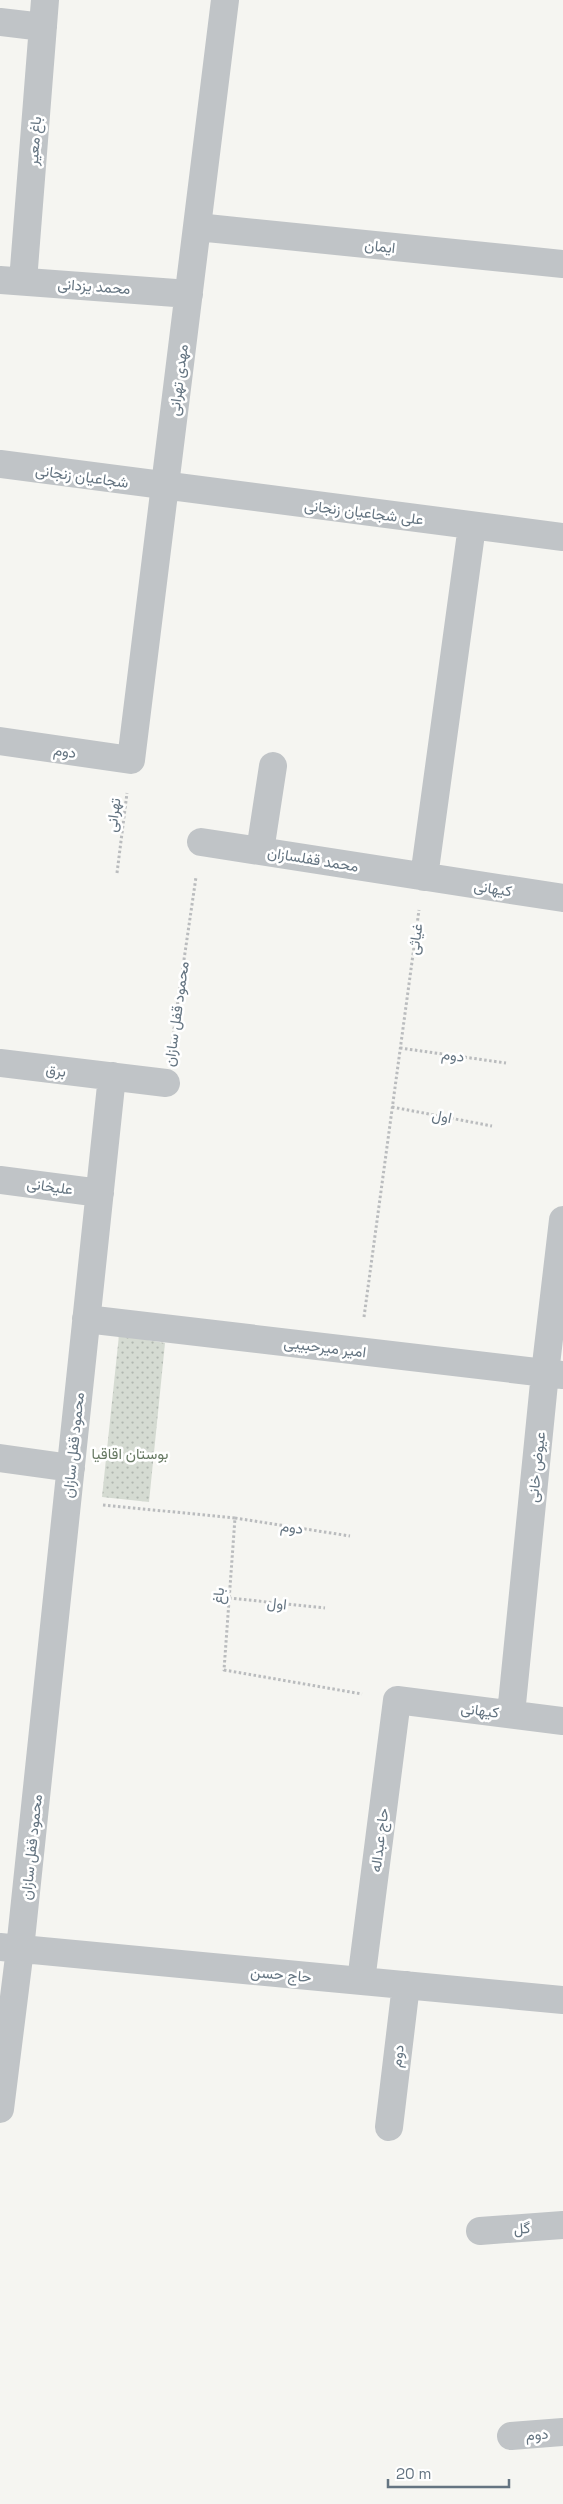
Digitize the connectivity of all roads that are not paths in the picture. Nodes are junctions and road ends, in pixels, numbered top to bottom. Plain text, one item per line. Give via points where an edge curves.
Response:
1 (225, 0) edge
2 (44, 13) edge
3 (0, 22) edge
4 (197, 227) junction
5 (563, 264) edge
6 (12, 281) edge
7 (189, 294) junction
8 (0, 464) edge
9 (164, 487) junction
10 (472, 526) junction
11 (563, 537) edge
12 (0, 741) edge
13 (131, 760) joint
14 (273, 766) dead end
15 (201, 842) road end
16 (260, 851) junction
17 (424, 877) junction
18 (563, 898) edge
19 (0, 1063) edge
20 (112, 1076) junction
21 (166, 1083) road end
22 (0, 1180) edge
23 (100, 1193) junction
24 (563, 1220) edge
25 (86, 1319) junction
26 (554, 1374) edge
27 (0, 1458) edge
28 (71, 1468) junction
29 (397, 1700) joint
30 (511, 1714) junction
31 (563, 1721) edge
32 (10, 1948) edge
33 (361, 1981) junction
34 (406, 1985) junction
35 (563, 2000) edge
36 (0, 2109) edge
37 (389, 2127) dead end
38 (563, 2225) edge
39 (480, 2231) dead end
40 (563, 2432) edge
41 (511, 2436) dead end

1 - 4 street, مهدی تهرانی
2 - 3 street
2 - 6 street, باغ معیر
4 - 5 street, ایمان
4 - 7 street, مهدی تهرانی
6 - 7 street, محمد یزدانی
7 - 9 street, مهدی تهرانی
8 - 9 street, شجاعیان زنجانی
9 - 10 street, علی شجاعیان زنجانی
9 - 13 street, مهدی تهرانی
10 - 11 street, علی شجاعیان زنجانی
10 - 17 street
12 - 13 street, دوم
14 - 16 street
15 - 16 street, محمد قفلسازان
16 - 17 street, محمد قفلسازان
17 - 18 street, کیهانی
19 - 20 street, برق
20 - 21 street, محمود قفل سازان
20 - 23 street, محمود قفل سازان
22 - 23 street, علیخانی
23 - 25 street, محمود قفل سازان
24 - 26 street, عیوض خانی
25 - 26 street, امیر میرحبیبی
25 - 28 street, محمود قفل سازان
26 - 30 street, عیوض خانی
27 - 28 street
28 - 32 street, محمود قفل سازان
29 - 30 street, کیهانی
29 - 33 street, حاج عبداله
30 - 31 street, کیهانی
32 - 33 street, حاج حسن
32 - 36 street, محمود قفل سازان
33 - 34 street, حاج حسن
34 - 35 street, حاج حسن
34 - 37 street, دوم
38 - 39 street, گل
40 - 41 street, دوم

